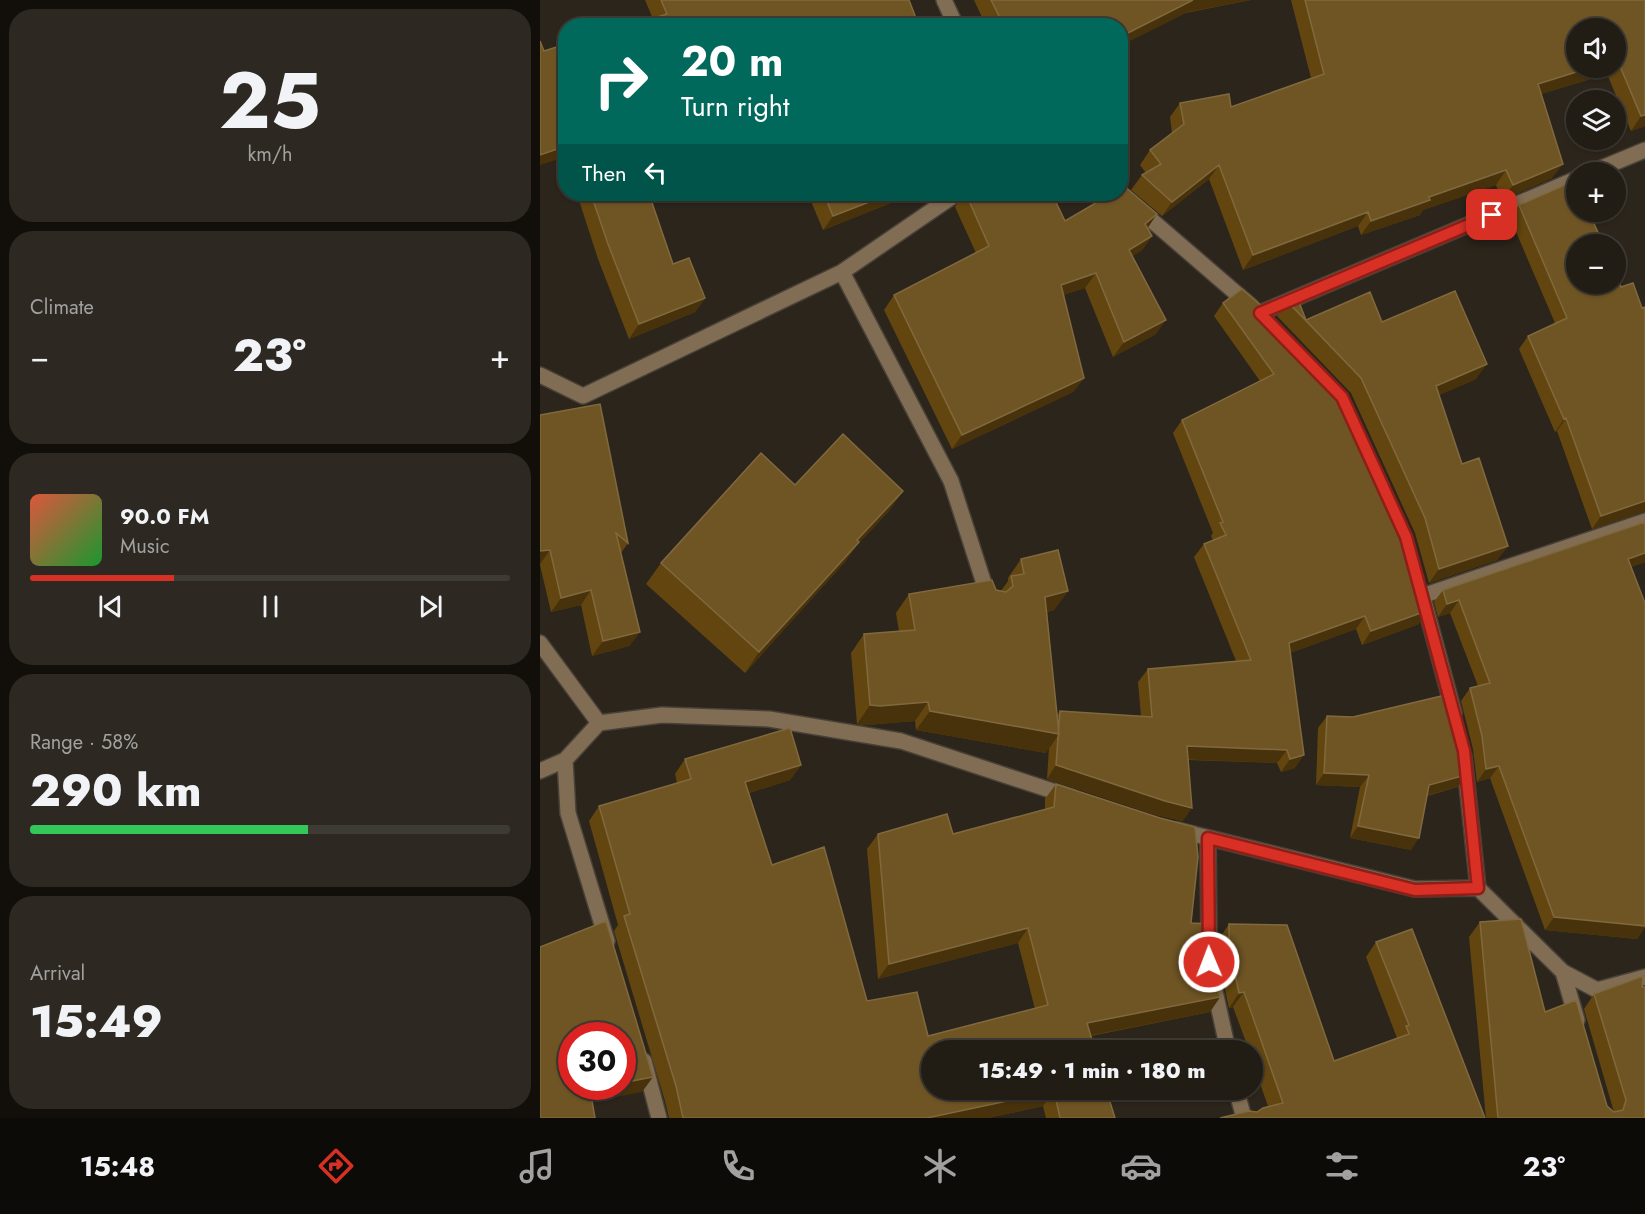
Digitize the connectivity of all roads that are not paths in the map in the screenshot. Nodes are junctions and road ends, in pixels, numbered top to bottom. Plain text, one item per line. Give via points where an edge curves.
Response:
1 (944, 0) edge
2 (952, 18) edge
3 (1645, 150) edge
4 (1616, 162) edge
5 (1566, 183) edge
6 (1128, 200) edge
7 (946, 201) edge
8 (842, 272) junction
9 (540, 375) edge
10 (1645, 521) edge
11 (1417, 577) edge
12 (1422, 596) junction
13 (990, 602) edge
14 (540, 643) edge
15 (599, 723) junction
16 (566, 760) junction
17 (540, 771) edge
18 (1088, 803) edge
19 (1164, 827) edge
20 (1208, 838) junction
21 (1478, 888) junction
22 (612, 958) edge
23 (1563, 972) junction
24 (1645, 977) edge
25 (1226, 1040) edge
26 (1583, 1040) edge
27 (640, 1048) edge
28 (1239, 1100) edge
29 (659, 1118) edge
30 (1244, 1118) edge

1 - 2 street
3 - 4 street
5 - 6 street via 1264,317
7 - 8 street
8 - 9 street via 583,396
8 - 13 street via 951,481
10 - 12 street
11 - 12 street
12 - 21 street via 1464,751
14 - 15 street
15 - 16 street
15 - 18 street via 662,715 769,719 901,741
16 - 17 street
16 - 22 street via 568,813
19 - 20 street
20 - 21 street via 1415,890
20 - 25 street via 1210,967
21 - 23 street
23 - 24 street via 1597,990
23 - 26 street
27 - 29 street
28 - 30 street

